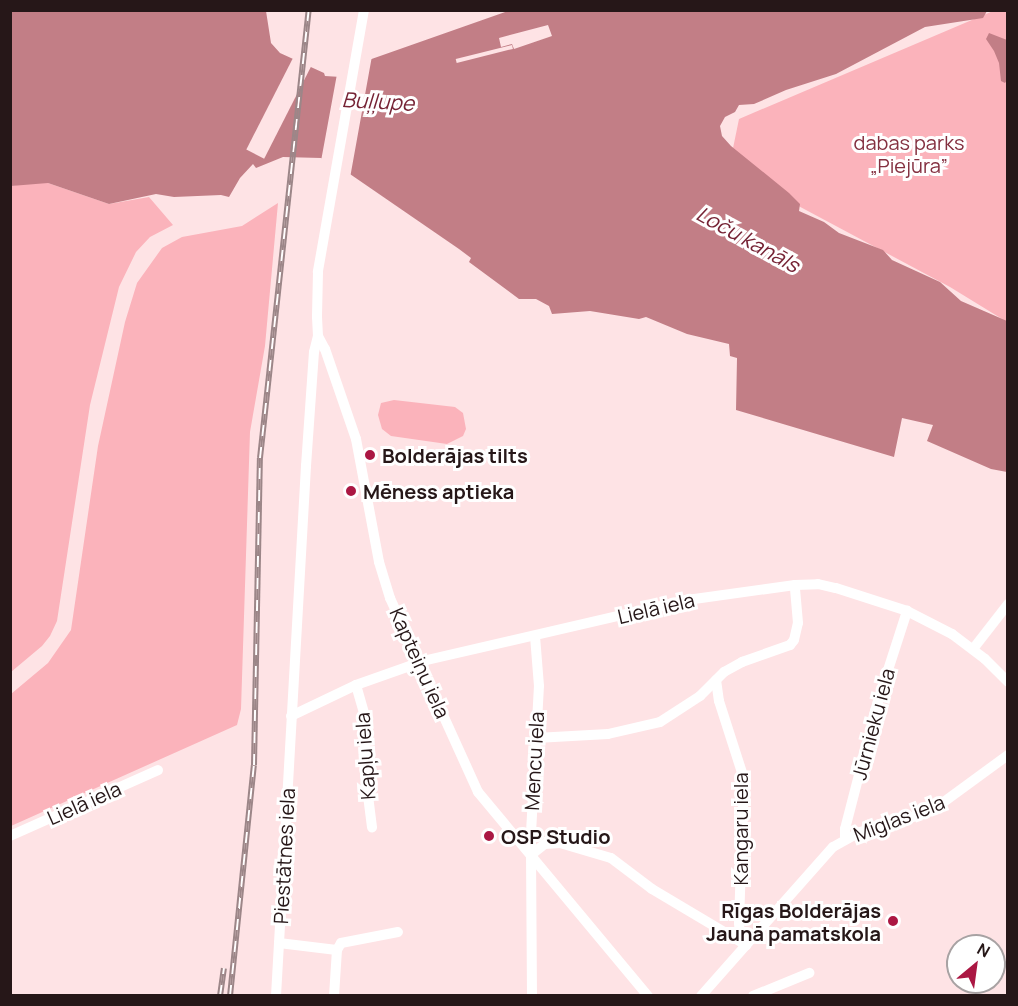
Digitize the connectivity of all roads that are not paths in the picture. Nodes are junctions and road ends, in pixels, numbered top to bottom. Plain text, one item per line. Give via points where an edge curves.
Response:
1 (364, 10) edge
2 (318, 336) junction
3 (795, 585) junction
4 (1008, 604) edge
5 (907, 610) junction
6 (535, 636) junction
7 (973, 649) junction
8 (420, 662) junction
9 (716, 680) junction
10 (1008, 682) edge
11 (356, 685) junction
12 (291, 716) junction
13 (536, 738) junction
14 (1008, 755) edge
15 (159, 770) dead end
16 (372, 827) dead end
17 (10, 836) edge
18 (845, 839) junction
19 (532, 854) junction
20 (398, 932) dead end
21 (279, 943) junction
22 (746, 945) junction
23 (337, 950) junction
24 (809, 973) dead end
25 (276, 996) edge
26 (334, 996) edge
27 (532, 996) edge
28 (648, 996) edge
29 (701, 996) edge
30 (753, 996) edge

1 - 2 street, Kapteiņu iela via 318,272
2 - 8 street, Kapteiņu iela via 356,439 379,562 390,598
2 - 12 street, Piestātnes iela
3 - 5 street, Lielā iela via 836,588
3 - 6 street, Lielā iela via 721,594
3 - 9 street via 798,623 790,645 742,662
4 - 7 street
5 - 7 street, Lielā iela
5 - 18 street, Jūrnieku iela via 878,701 844,829
6 - 8 street, Lielā iela
6 - 13 street, Mencu iela via 539,669
7 - 10 street, Lielā iela
8 - 11 street, Lielā iela
8 - 19 street, Kapteiņu iela via 478,792
9 - 13 street via 700,696 660,722 608,734
9 - 22 street, Kangaru iela via 744,779 739,923
11 - 12 street, Lielā iela
11 - 16 street, Kapļu iela via 366,720 364,764
12 - 21 street, Piestātnes iela
13 - 19 street, Mencu iela
14 - 18 street, Miglas iela via 941,804
15 - 17 street, Lielā iela
18 - 22 street, Miglas iela via 833,847
19 - 22 street via 545,844 560,843 611,858 652,889
19 - 27 street, Mencu iela
19 - 28 street, Kapteiņu iela
20 - 23 street via 341,943
21 - 23 street
21 - 25 street, Piestātnes iela
22 - 29 street, Miglas iela
23 - 26 street
24 - 30 street

